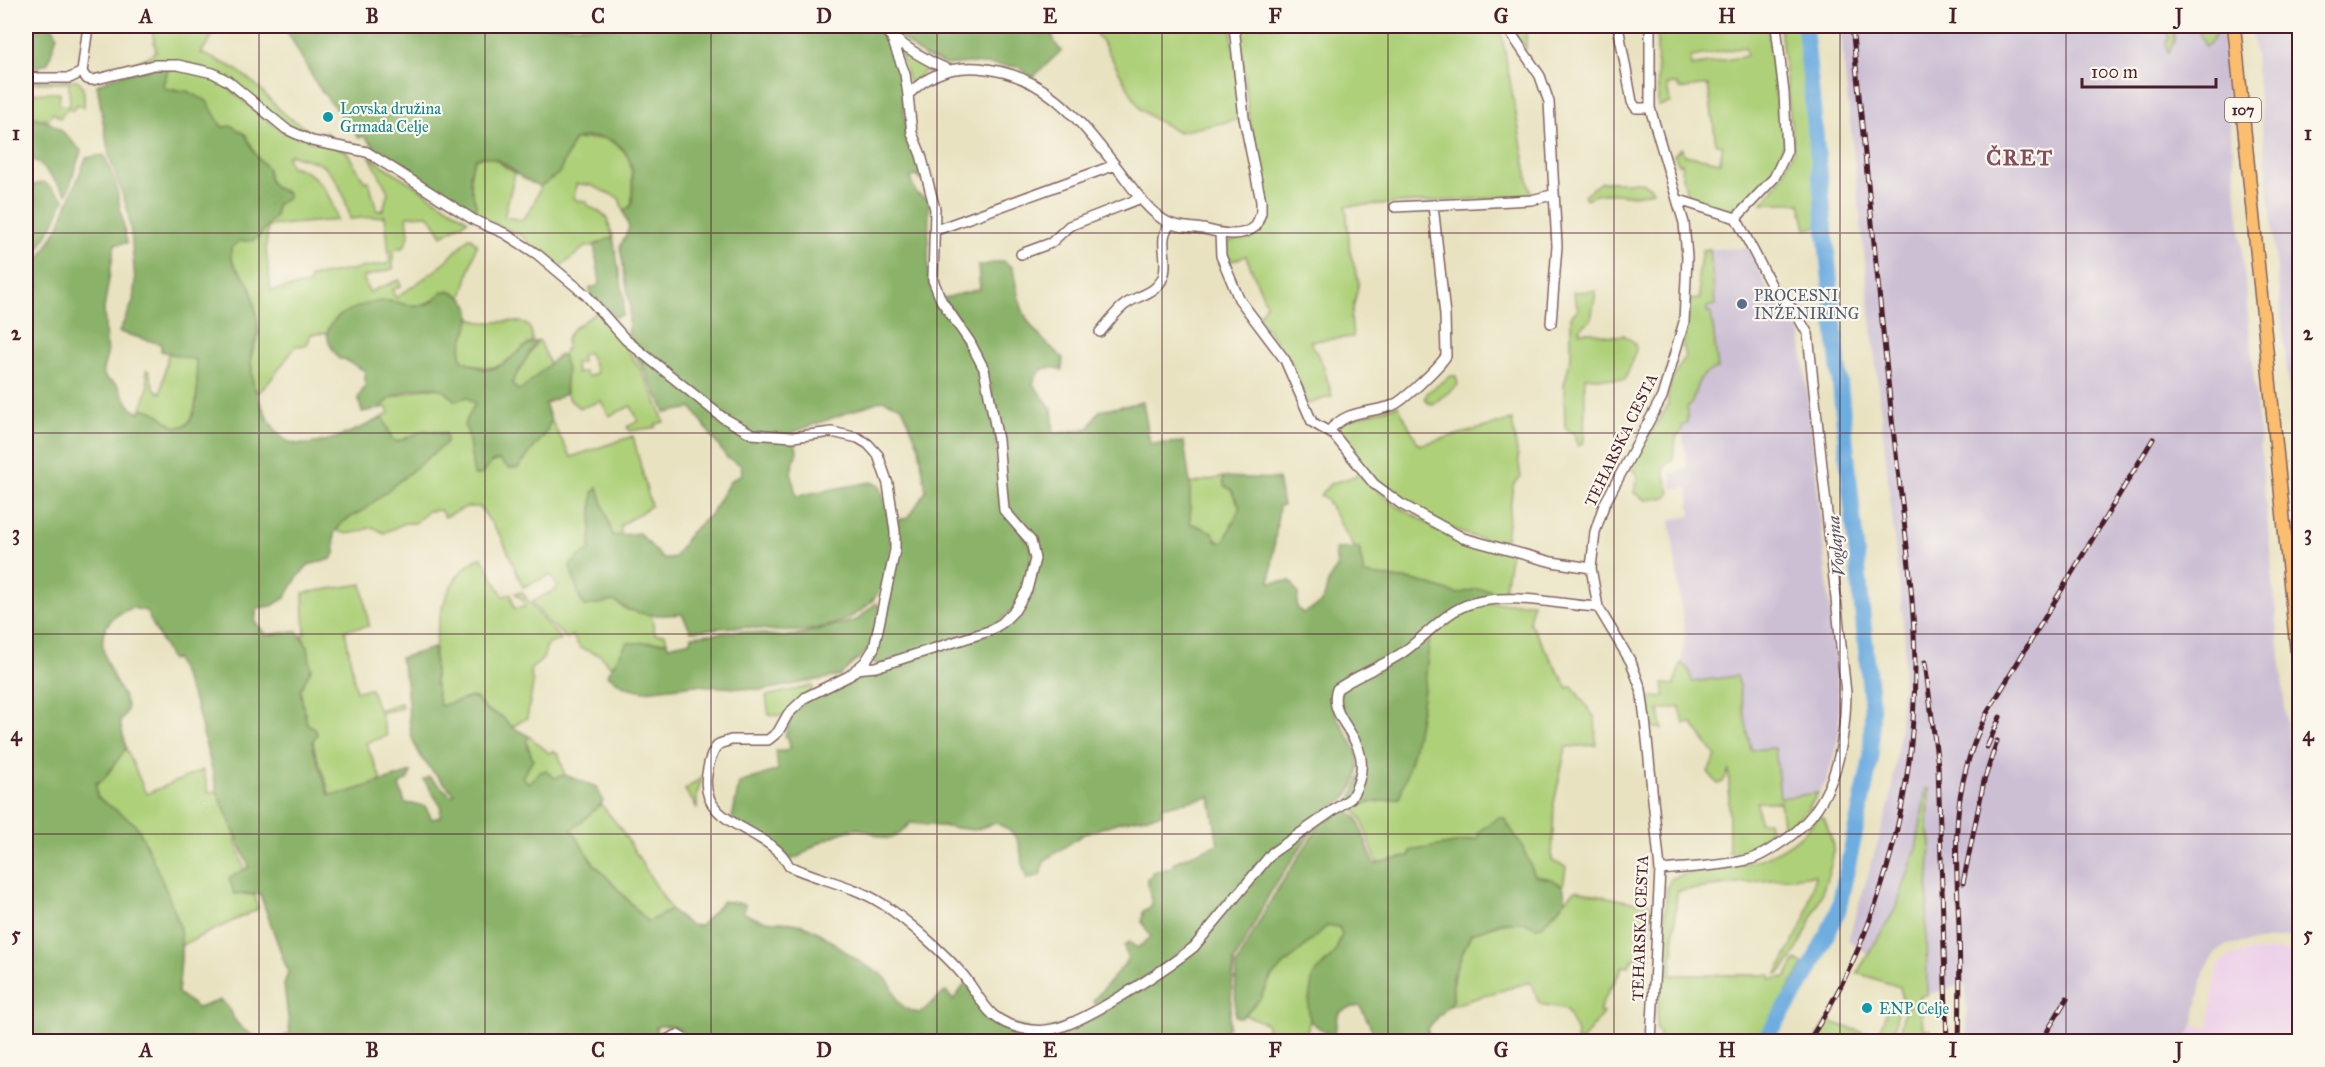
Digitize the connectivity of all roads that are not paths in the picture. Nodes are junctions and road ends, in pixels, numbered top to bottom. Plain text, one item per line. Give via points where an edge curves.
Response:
1 (88, 26) edge
2 (879, 26) edge
3 (1234, 26) edge
4 (1506, 26) edge
5 (1618, 26) edge
6 (1650, 26) edge
7 (1776, 26) edge
8 (2234, 26) edge
9 (892, 37) junction
10 (949, 70) junction
11 (82, 72) junction
12 (26, 78) edge
13 (908, 95) junction
14 (1650, 108) junction
15 (1115, 165) junction
16 (1552, 195) junction
17 (1141, 198) junction
18 (1679, 200) junction
19 (1433, 205) junction
20 (1395, 207) dead end
21 (1736, 218) junction
22 (1171, 224) junction
23 (936, 230) junction
24 (1220, 233) junction
25 (1021, 254) dead end
26 (1551, 323) dead end
27 (1100, 332) dead end
28 (1329, 431) junction
29 (1591, 568) junction
30 (1598, 607) junction
31 (856, 669) junction
32 (2300, 684) edge
33 (1660, 870) junction
34 (661, 1041) edge
35 (689, 1041) edge
36 (1651, 1041) edge

1 - 11 street
2 - 9 street
3 - 24 street via 1244,118 1261,213 1251,230
4 - 16 street via 1545,86 1550,113
5 - 14 street via 1632,102 1636,108
6 - 14 street, TEHARSKA CESTA
7 - 21 street via 1787,151 1765,190
8 - 32 main road, 107
9 - 10 street
9 - 13 street
10 - 13 street via 920,82
10 - 15 street via 1001,70 1041,87 1073,116
11 - 12 street via 70,78
11 - 31 street via 93,80 162,65 213,73 286,129 312,141 367,152 474,220 512,238 586,294 626,340 694,397 742,429 752,434 793,436 832,432 868,444 878,455 888,484 895,550 874,648
13 - 23 street via 912,133 932,191
14 - 18 street, TEHARSKA CESTA
15 - 17 street
15 - 23 street
16 - 19 street via 1532,200
16 - 26 street via 1557,246
17 - 22 street
17 - 25 street via 1069,226 1051,243
18 - 21 street
18 - 29 street, TEHARSKA CESTA via 1687,291 1678,350 1662,397 1604,505 1595,532
19 - 20 street
19 - 28 street via 1446,356 1397,404 1352,413
21 - 33 street via 1776,294 1794,310 1808,334 1846,693 1845,732 1832,784 1806,822 1789,838 1752,859
22 - 24 street
22 - 27 street via 1164,235 1167,268 1163,280 1123,306
23 - 31 street via 933,280 941,300 984,369 998,440 1004,510 1031,541 1035,559 1027,590 1015,610 989,631 876,667
24 - 28 street via 1221,256 1239,299 1285,360 1312,422
28 - 29 street via 1374,484 1432,522 1463,538 1552,562
29 - 30 street, TEHARSKA CESTA
30 - 31 street via 1533,601 1472,603 1404,652 1337,689 1335,704 1361,754 1359,784 1351,798 1272,853 1194,947 1180,958 1085,1016 1064,1026 1037,1031 1007,1023 993,1014 962,973 883,904 864,893 789,866 785,858 731,821 707,797 704,789 708,764 719,744 731,740 768,740 806,697
30 - 33 street, TEHARSKA CESTA via 1631,662 1641,689
33 - 36 street, TEHARSKA CESTA
34 - 35 street via 677,1035

